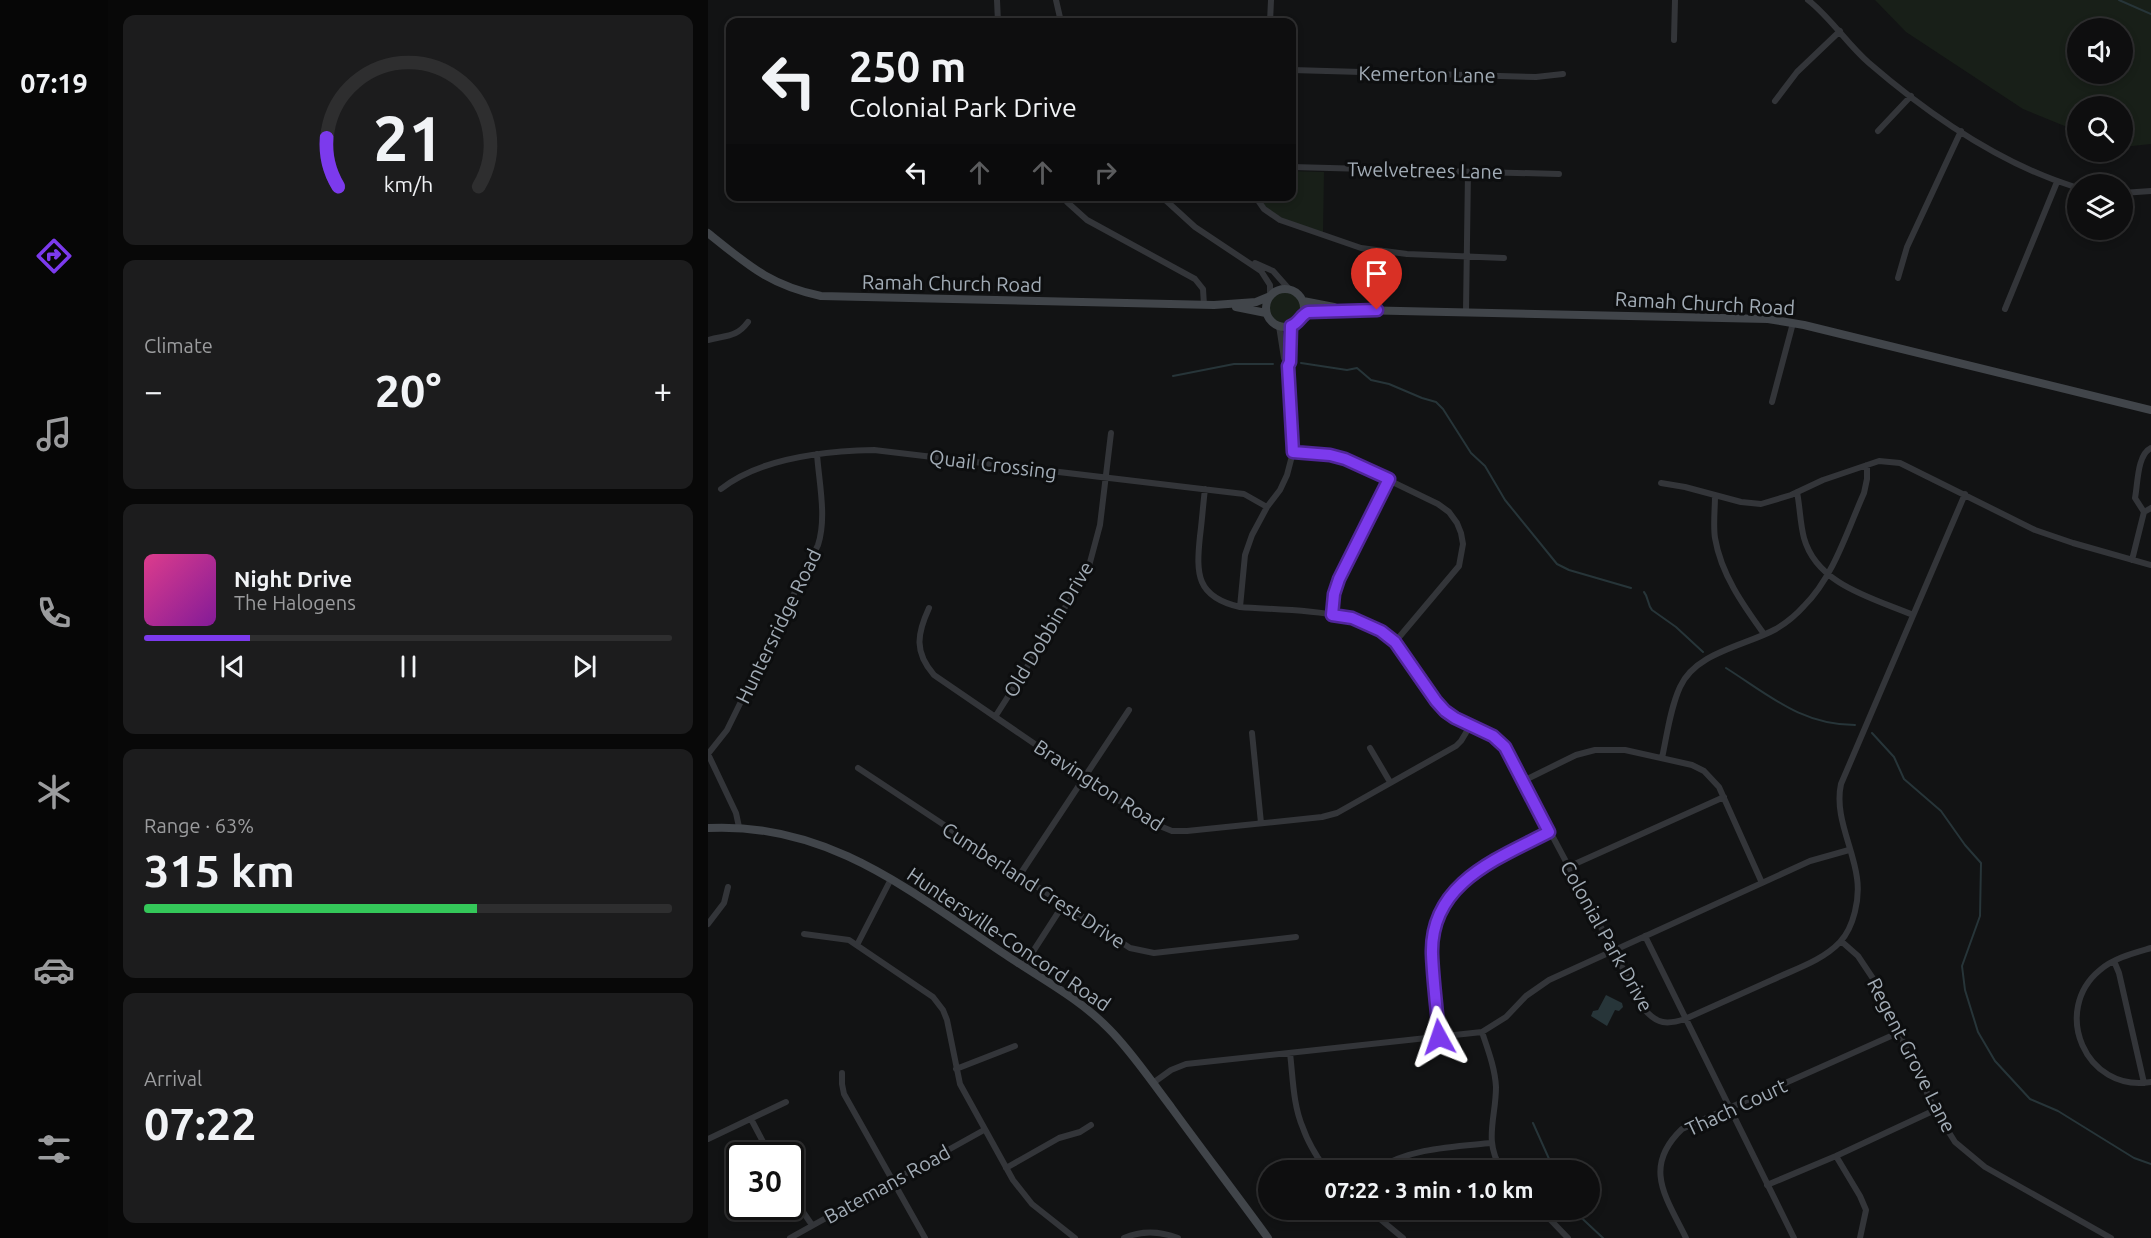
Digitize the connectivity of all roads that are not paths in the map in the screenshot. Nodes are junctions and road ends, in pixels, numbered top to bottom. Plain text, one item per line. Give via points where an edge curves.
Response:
1 (997, 0) edge
2 (1056, 0) edge
3 (1271, 0) edge
4 (1675, 0) edge
5 (1808, 0) edge
6 (998, 18) edge
7 (1060, 18) edge
8 (1270, 18) edge
9 (1840, 32) junction
10 (1674, 40) dead end
11 (1296, 70) edge
12 (1563, 74) dead end
13 (1911, 96) junction
14 (1774, 101) dead end
15 (1878, 131) dead end
16 (1961, 131) junction
17 (1296, 167) edge
18 (1468, 172) junction
19 (1559, 174) dead end
20 (2057, 182) junction
21 (2067, 185) edge
22 (2151, 191) edge
23 (2133, 192) edge
24 (1166, 201) edge
25 (1258, 201) edge
26 (1067, 202) dead end
27 (708, 233) edge
28 (1467, 256) junction
29 (1504, 258) dead end
30 (1246, 260) junction
31 (1898, 278) dead end
32 (1289, 289) junction
33 (1269, 297) junction
34 (1303, 301) junction
35 (1204, 305) junction
36 (1214, 305) junction
37 (2005, 309) dead end
38 (1355, 310) junction
39 (1466, 311) junction
40 (1266, 313) junction
41 (1304, 314) junction
42 (748, 322) dead end
43 (1793, 323) junction
44 (1279, 326) junction
45 (1291, 326) junction
46 (708, 340) edge
47 (1288, 366) junction
48 (1772, 402) dead end
49 (2151, 410) edge
50 (1110, 434) dead end
51 (2151, 448) edge
52 (1293, 452) junction
53 (817, 454) junction
54 (1867, 465) junction
55 (1106, 477) junction
56 (1389, 479) junction
57 (1661, 483) dead end
58 (721, 489) dead end
59 (1205, 489) junction
60 (1797, 492) junction
61 (1965, 494) junction
62 (1715, 496) junction
63 (1267, 507) junction
64 (2151, 508) edge
65 (2144, 512) junction
66 (2132, 560) junction
67 (2151, 566) edge
68 (1827, 576) junction
69 (1240, 607) junction
70 (928, 608) dead end
71 (1332, 615) junction
72 (1913, 615) junction
73 (1764, 634) junction
74 (1395, 642) junction
75 (1129, 710) dead end
76 (995, 717) junction
77 (1470, 726) junction
78 (1252, 733) dead end
79 (1370, 748) dead end
80 (708, 754) edge
81 (1662, 758) junction
82 (858, 768) dead end
83 (1083, 777) junction
84 (1523, 781) junction
85 (1390, 782) junction
86 (1724, 797) junction
87 (1261, 823) junction
88 (739, 827) junction
89 (708, 828) edge
90 (1549, 832) junction
91 (1849, 850) junction
92 (1568, 867) junction
93 (1019, 876) junction
94 (891, 879) junction
95 (1762, 883) junction
96 (728, 887) dead end
97 (1063, 905) junction
98 (708, 924) edge
99 (804, 934) dead end
100 (1645, 936) junction
101 (1296, 937) dead end
102 (1841, 941) junction
103 (857, 945) junction
104 (2151, 948) edge
105 (1612, 951) junction
106 (2114, 962) junction
107 (1023, 967) junction
108 (1685, 1019) junction
109 (1482, 1032) junction
110 (1900, 1032) junction
111 (1439, 1037) junction
112 (1015, 1046) dead end
113 (1290, 1053) junction
114 (956, 1069) junction
115 (843, 1073) dead end
116 (2147, 1082) edge
117 (1153, 1083) junction
118 (786, 1102) dead end
119 (1729, 1108) junction
120 (1935, 1110) junction
121 (751, 1119) junction
122 (1091, 1125) dead end
123 (984, 1130) junction
124 (709, 1137) edge
125 (763, 1142) edge
126 (1491, 1143) junction
127 (1836, 1156) junction
128 (1320, 1160) edge
129 (1394, 1160) edge
130 (1498, 1160) edge
131 (1005, 1168) junction
132 (893, 1181) junction
133 (1767, 1185) junction
134 (804, 1213) edge
135 (1381, 1220) edge
136 (1551, 1220) edge
137 (812, 1225) junction
138 (2099, 1235) edge
139 (790, 1238) edge
140 (925, 1238) edge
141 (1075, 1238) edge
142 (1124, 1238) edge
143 (1178, 1238) edge
144 (1268, 1238) edge
145 (1403, 1238) edge
146 (1568, 1238) edge
147 (1686, 1238) edge
148 (1794, 1238) edge
149 (1860, 1238) edge
150 (2111, 1238) edge

1 - 6 street
2 - 7 street
3 - 8 street
4 - 10 street
5 - 9 street
9 - 13 street via 1867,61
9 - 14 street via 1797,72
11 - 12 street, Kemerton Lane via 1536,77
13 - 15 street
13 - 16 street
16 - 20 street
16 - 31 street via 1907,247
17 - 18 street, Twelvetrees Lane
18 - 19 street, Twelvetrees Lane
18 - 28 street
20 - 21 street
20 - 37 street
22 - 23 street
24 - 30 street via 1195,227
25 - 28 street via 1280,220 1347,245 1390,253
26 - 35 street via 1087,220 1196,279 1203,289
27 - 35 main road, Ramah Church Road via 771,280 820,296
28 - 29 street
28 - 39 street
30 - 32 street via 1273,271
30 - 33 street via 1267,278
32 - 33 main road, Ramah Church Road via 1278,290
32 - 34 main road
33 - 36 main road, Ramah Church Road via 1256,302
33 - 40 main road
34 - 38 main road, Ramah Church Road
34 - 41 main road
35 - 36 main road, Ramah Church Road
36 - 40 main road, Ramah Church Road
38 - 39 main road, Ramah Church Road
38 - 41 main road, Ramah Church Road
39 - 43 main road, Ramah Church Road via 1768,319
40 - 44 main road
41 - 45 main road
42 - 46 street via 742,331
43 - 48 street
43 - 49 main road, Ramah Church Road
44 - 45 main road
44 - 47 street
45 - 47 street
47 - 52 street
50 - 55 street, Old Dobbin Drive
51 - 65 street via 2142,457 2135,498
52 - 56 street via 1345,459
52 - 63 street via 1280,490
53 - 55 street, Quail Crossing via 887,451
53 - 58 street, Quail Crossing via 750,473
53 - 80 street, Huntersridge Road via 822,519 818,545 727,730
54 - 60 street
54 - 61 street via 1879,461 1900,463
54 - 68 street via 1864,493
55 - 59 street, Quail Crossing
55 - 76 street, Old Dobbin Drive via 1100,525 1089,566
56 - 71 street via 1339,579
56 - 74 street via 1449,512 1463,544 1453,576
57 - 62 street
59 - 63 street, Quail Crossing via 1244,494
59 - 69 street, Colonial Park Drive via 1198,569 1209,592
60 - 62 street via 1761,504
60 - 68 street via 1805,539
61 - 66 street via 2035,530
61 - 72 street
62 - 73 street via 1714,537 1725,573
63 - 69 street via 1245,555
64 - 65 street
65 - 66 street
66 - 67 street
68 - 72 street
68 - 73 street via 1797,612
69 - 71 street, Colonial Park Drive
70 - 76 street, Bravington Road via 919,639 929,669
71 - 74 street, Colonial Park Drive via 1367,623
72 - 91 street via 1841,784 1840,806
73 - 81 street via 1704,661 1688,674 1676,697
74 - 77 street, Colonial Park Drive via 1436,701
75 - 83 street
76 - 83 street, Bravington Road
77 - 84 street, Colonial Park Drive via 1493,736 1505,747
77 - 85 street, Bravington Road via 1456,746
78 - 87 street
79 - 85 street
80 - 88 street
81 - 84 street via 1625,750 1595,750
81 - 86 street via 1704,771 1714,779
82 - 93 street, Cumberland Crest Drive
83 - 87 street, Bravington Road via 1172,831
83 - 93 street
84 - 90 street, Colonial Park Drive
85 - 87 street, Bravington Road via 1337,813
86 - 92 street
86 - 95 street
88 - 89 main road, Huntersville-Concord Road
88 - 94 main road, Huntersville-Concord Road via 818,843
90 - 92 street, Colonial Park Drive
90 - 111 street via 1476,871 1448,898 1433,935
91 - 95 street via 1810,861
91 - 102 street via 1858,891
92 - 105 street, Colonial Park Drive
93 - 97 street, Cumberland Crest Drive
94 - 103 street
94 - 107 main road, Huntersville-Concord Road
95 - 100 street
96 - 98 street via 724,903
97 - 101 street, Cumberland Crest Drive via 1130,948 1145,952
97 - 107 street
99 - 103 street via 844,938
100 - 105 street
100 - 108 street
102 - 108 street, Colonial Park Drive via 1816,960
102 - 110 street, Regent Grove Lane via 1867,967
103 - 114 street via 924,989 940,1005 947,1020
104 - 106 street
105 - 108 street, Colonial Park Drive via 1652,1018 1670,1024
105 - 109 street via 1540,985 1506,1017
106 - 116 street
106 - 116 street via 2088,982 2078,1007 2078,1030 2085,1052 2099,1070 2114,1078
107 - 117 main road, Huntersville-Concord Road via 1101,1021
108 - 119 street
109 - 111 street
109 - 126 street via 1496,1089
110 - 119 street, Thach Court
110 - 120 street, Regent Grove Lane
111 - 113 street
112 - 114 street
113 - 117 street via 1186,1064
113 - 128 street via 1302,1127
114 - 123 street
115 - 132 street via 844,1094
117 - 144 main road, Huntersville-Concord Road
118 - 121 street
119 - 133 street
119 - 147 street, Thach Court via 1682,1130 1664,1152 1659,1177 1662,1189
120 - 127 street
120 - 138 street, Regent Grove Lane via 1956,1142 1976,1161
121 - 124 street
121 - 125 street
122 - 131 street
123 - 131 street
123 - 132 street, Batemans Road
126 - 129 street via 1424,1151
126 - 130 street
127 - 133 street
127 - 149 street via 1866,1210
131 - 141 street via 1024,1196
132 - 137 street, Batemans Road
132 - 140 street
133 - 148 street
134 - 137 street
135 - 145 street
136 - 146 street
137 - 139 street, Batemans Road
138 - 150 street, Regent Grove Lane
142 - 143 street via 1153,1232

